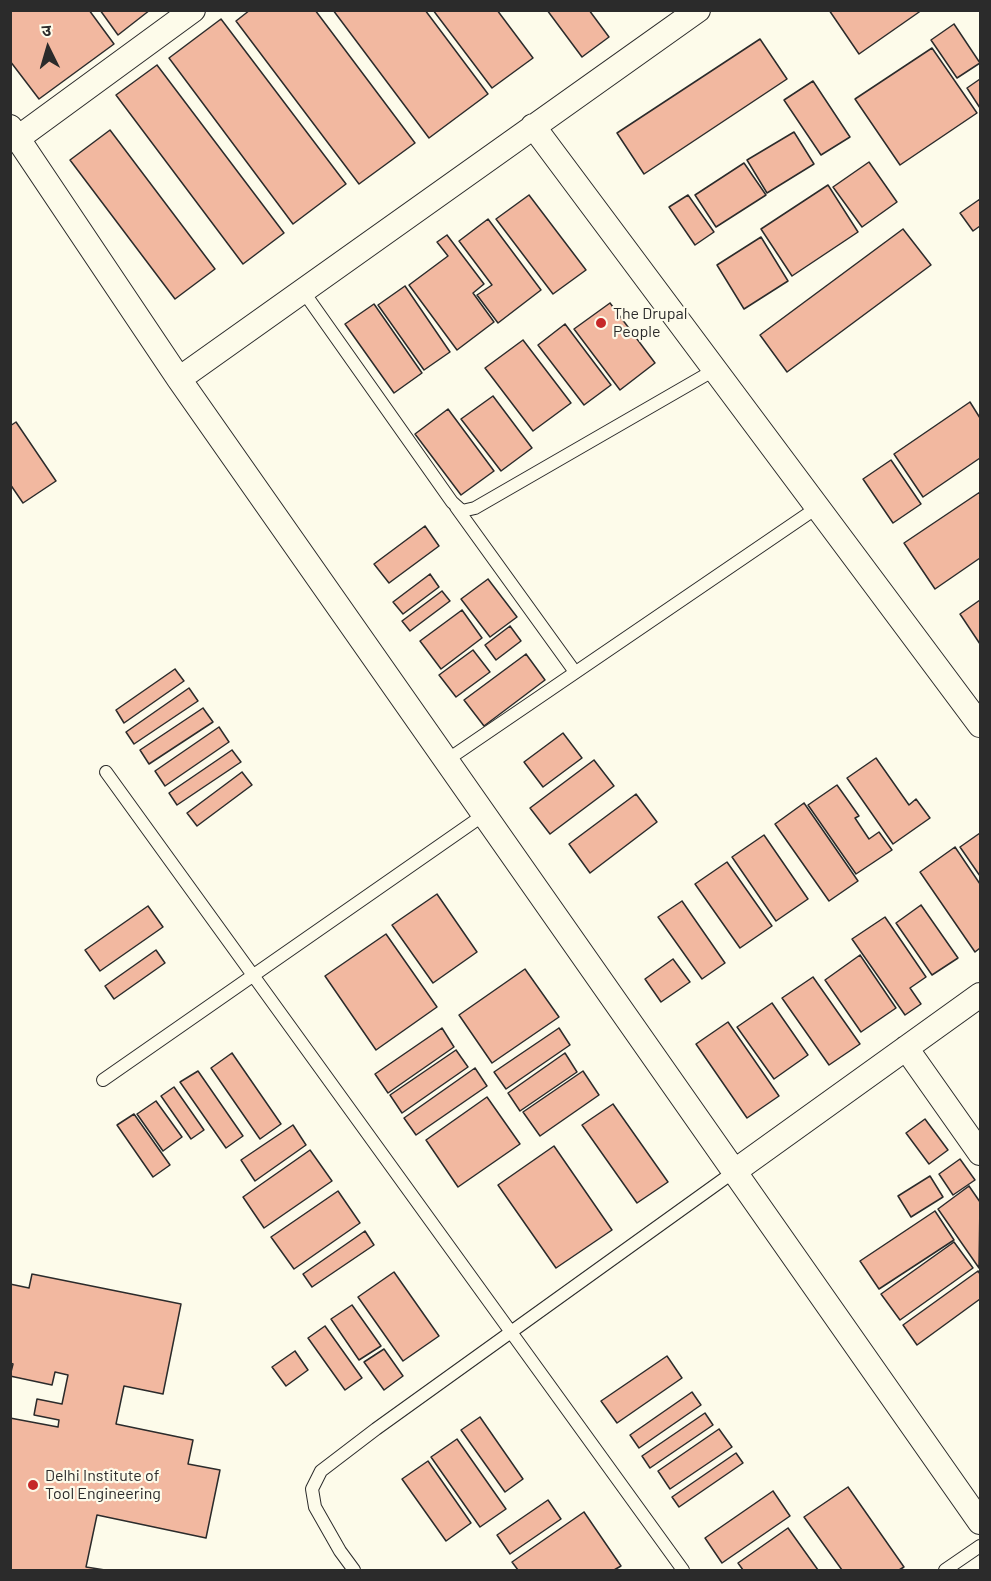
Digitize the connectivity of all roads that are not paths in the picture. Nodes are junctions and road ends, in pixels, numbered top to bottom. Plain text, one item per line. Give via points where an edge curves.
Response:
1 (193, 10) edge
2 (698, 10) edge
3 (533, 126) junction
4 (14, 132) edge
5 (303, 291) junction
6 (716, 369) junction
7 (179, 379) junction
8 (456, 507) junction
9 (818, 507) junction
10 (575, 672) junction
11 (981, 725) edge
12 (447, 760) junction
13 (106, 772) dead end
14 (484, 814) junction
15 (253, 975) junction
16 (981, 995) edge
17 (906, 1048) junction
18 (103, 1080) dead end
19 (981, 1153) edge
20 (735, 1171) junction
21 (511, 1332) junction
22 (981, 1522) edge
23 (981, 1545) edge
24 (354, 1570) edge
25 (683, 1570) edge
26 (945, 1570) edge

1 - 4 street
2 - 3 street
3 - 5 street
3 - 6 street
4 - 7 street
5 - 7 street
5 - 8 lane
6 - 8 lane via 475,508 462,511
6 - 9 street
7 - 12 street
8 - 10 lane
9 - 10 lane
9 - 11 street
10 - 12 lane
12 - 14 street
13 - 15 lane
14 - 15 lane
14 - 20 street
15 - 18 lane
15 - 21 lane
16 - 17 street
17 - 19 street
17 - 20 street
20 - 21 lane
20 - 22 street
21 - 24 lane via 321,1471 312,1488 315,1507
21 - 25 lane
23 - 26 lane

